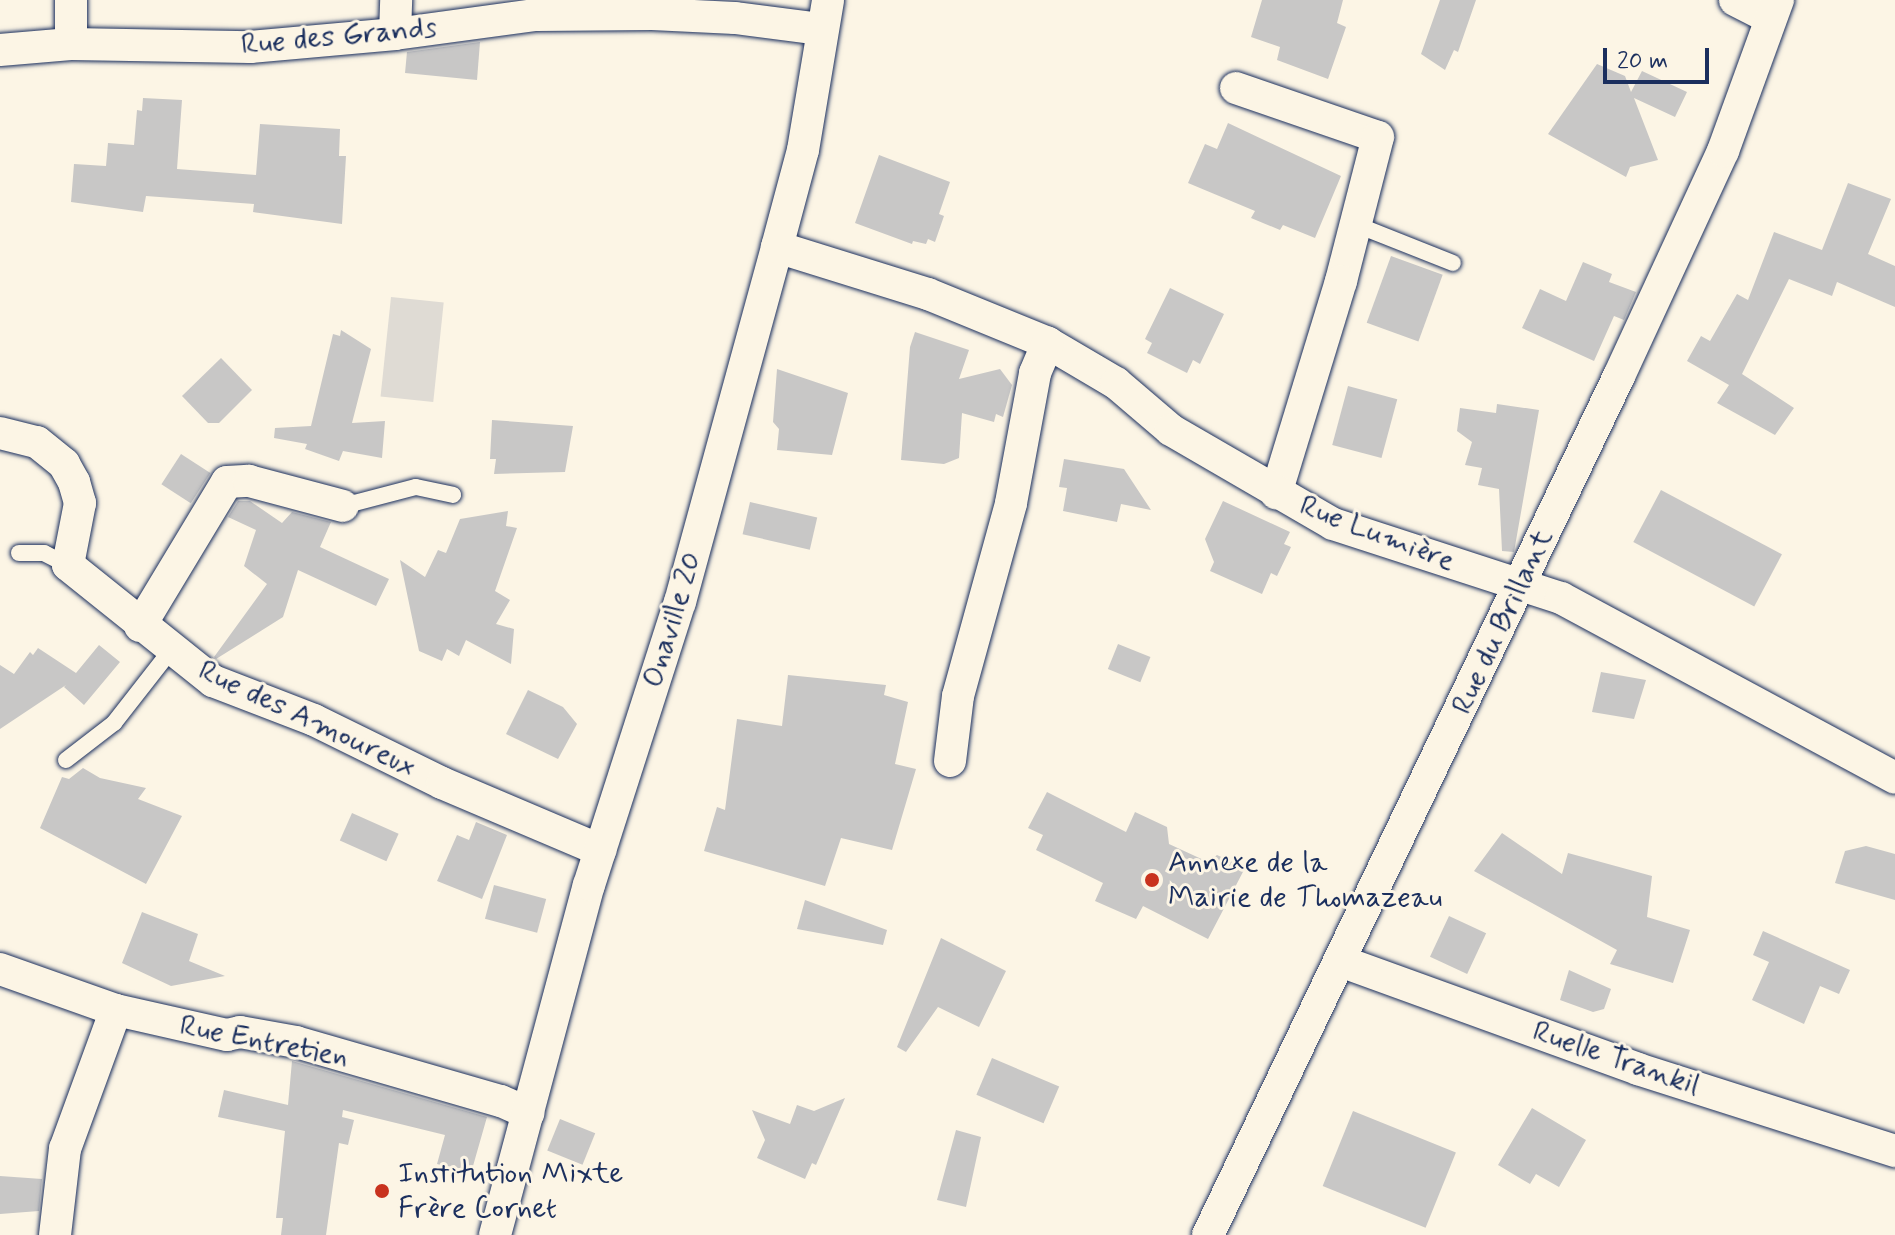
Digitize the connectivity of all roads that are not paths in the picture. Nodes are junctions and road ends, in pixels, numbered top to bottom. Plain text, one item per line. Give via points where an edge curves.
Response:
1 (71, 0) edge
2 (396, 0) edge
3 (1735, 0) edge
4 (1774, 9) edge
5 (824, 14) edge
6 (395, 34) junction
7 (71, 44) junction
8 (0, 50) edge
9 (1236, 88) dead end
10 (1357, 225) junction
11 (777, 247) junction
12 (1453, 263) dead end
13 (1048, 343) junction
14 (0, 433) edge
15 (1276, 493) junction
16 (453, 495) dead end
17 (343, 506) joint
18 (19, 553) dead end
19 (68, 565) junction
20 (1519, 586) junction
21 (140, 626) junction
22 (171, 650) junction
23 (66, 760) dead end
24 (950, 761) dead end
25 (1895, 778) edge
26 (600, 850) junction
27 (1340, 961) junction
28 (0, 969) edge
29 (116, 1010) junction
30 (528, 1113) junction
31 (1895, 1151) edge
32 (55, 1235) edge
33 (495, 1235) edge
34 (1208, 1235) edge

1 - 7 street
2 - 6 street
3 - 4 street
4 - 20 street, Rue du Brillant via 1723,151
5 - 6 street, Rue des Grands via 536,15
5 - 11 street, Onaville 20 via 803,150
6 - 7 street, Rue des Grands via 250,47
7 - 8 street, Rue des Grands
9 - 10 street via 1378,137
10 - 12 lane
10 - 15 street
11 - 13 street, Rue Lumière via 928,294
11 - 26 street, Onaville 20 via 684,588
13 - 15 street, Rue Lumière via 1116,383 1171,430
13 - 24 street via 1035,373 1011,503 958,696
14 - 19 street via 37,442 64,464 74,482 80,503
15 - 20 street, Rue Lumière via 1333,524
16 - 17 lane via 416,487
17 - 21 street via 249,481 227,482
18 - 19 lane via 44,553
19 - 21 street, Rue des Amoureux
20 - 25 street, Rue Lumière via 1561,598
20 - 27 street, Rue du Brillant
21 - 22 street, Rue des Amoureux
22 - 23 lane via 114,723
22 - 26 street, Rue des Amoureux via 213,681 314,720 442,783
26 - 30 street, Onaville 20
27 - 31 street, Ruelle Trankil via 1638,1069
27 - 34 street, Rue du Brillant
28 - 29 street, Rue Entretien
29 - 30 street, Rue Entretien via 227,1035 240,1032 296,1042
29 - 32 street via 65,1149
30 - 33 street, Onaville 20

